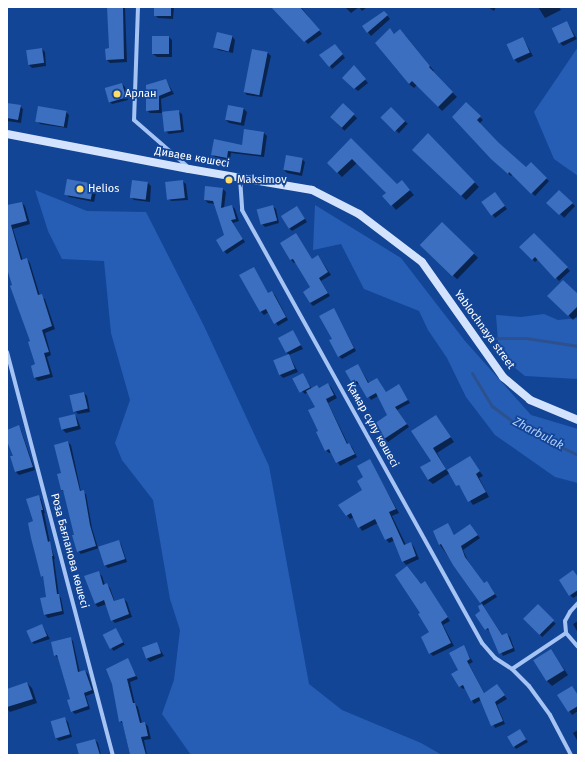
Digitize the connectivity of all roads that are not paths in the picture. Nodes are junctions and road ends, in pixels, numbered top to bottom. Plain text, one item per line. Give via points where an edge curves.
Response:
1 (138, 7) edge
2 (7, 134) edge
3 (189, 169) junction
4 (240, 177) junction
5 (386, 234) joint
6 (7, 352) edge
7 (578, 420) edge
8 (578, 603) edge
9 (566, 633) junction
10 (578, 647) edge
11 (512, 669) junction
12 (113, 755) edge
13 (570, 755) edge

1 - 3 street via 134,120
2 - 3 street, Диваев көшесі
3 - 4 street, Диваев көшесі
4 - 5 street, Диваев көшесі via 312,190 359,214
4 - 11 street, Қамар сұлу көшесі via 242,210 482,642 495,658
5 - 7 street, Yablochnaya street via 422,262 503,377 530,400
6 - 12 street, Роза Бағланова көшесі
8 - 9 street via 565,621
9 - 10 street
9 - 11 street
11 - 13 street, Қамар сұлу көшесі via 529,686 550,715

